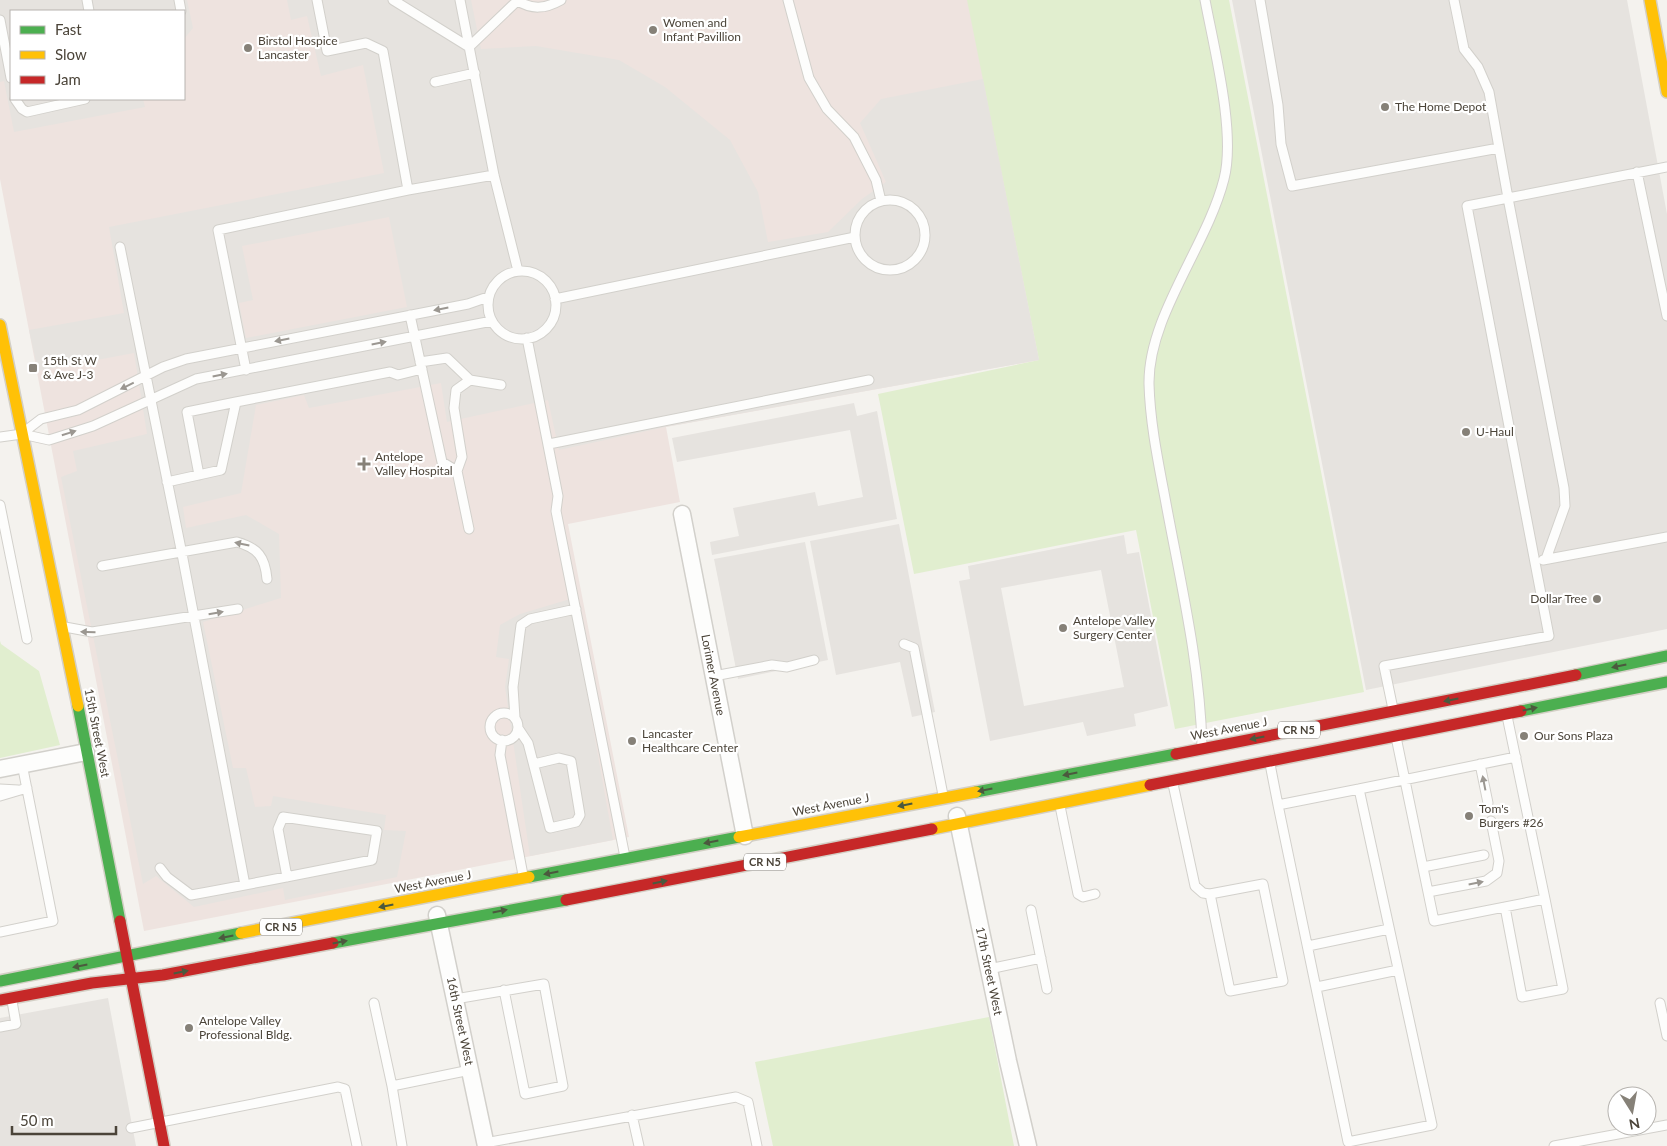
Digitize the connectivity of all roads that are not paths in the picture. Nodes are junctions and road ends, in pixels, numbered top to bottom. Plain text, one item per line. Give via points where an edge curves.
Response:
1 (317, 0) edge
2 (393, 0) edge
3 (460, 0) edge
4 (517, 0) edge
5 (561, 0) edge
6 (788, 0) edge
7 (1205, 0) edge
8 (1260, 0) edge
9 (1454, 0) edge
10 (1650, 0) edge
11 (0, 20) edge
12 (470, 47) junction
13 (10, 73) edge
14 (475, 73) junction
15 (435, 82) dead end
16 (1667, 92) edge
17 (15, 100) edge
18 (81, 100) edge
19 (1499, 148) junction
20 (1667, 167) edge
21 (1637, 172) junction
22 (494, 175) junction
23 (408, 190) junction
24 (1508, 198) junction
25 (881, 201) junction
26 (855, 237) junction
27 (120, 247) dead end
28 (518, 271) junction
29 (488, 297) junction
30 (555, 299) junction
31 (410, 315) junction
32 (1667, 316) edge
33 (492, 321) junction
34 (0, 325) edge
35 (415, 337) junction
36 (528, 338) junction
37 (242, 348) junction
38 (421, 366) junction
39 (246, 370) junction
40 (147, 376) junction
41 (470, 380) junction
42 (869, 380) dead end
43 (501, 385) dead end
44 (151, 398) junction
45 (236, 402) junction
46 (22, 434) junction
47 (0, 437) edge
48 (548, 444) junction
49 (457, 471) junction
50 (199, 475) junction
51 (168, 482) junction
52 (0, 505) edge
53 (682, 514) dead end
54 (469, 529) dead end
55 (1667, 537) edge
56 (182, 552) junction
57 (1546, 559) junction
58 (1536, 561) junction
59 (102, 566) dead end
60 (267, 579) dead end
61 (238, 609) dead end
62 (576, 609) junction
63 (194, 617) junction
64 (62, 627) junction
65 (27, 639) dead end
66 (904, 644) dead end
67 (1667, 656) edge
68 (814, 660) dead end
69 (714, 676) junction
70 (1667, 682) edge
71 (1531, 684) junction
72 (1394, 712) junction
73 (1507, 714) junction
74 (515, 718) junction
75 (518, 728) junction
76 (1396, 737) junction
77 (502, 740) junction
78 (1202, 748) junction
79 (86, 752) junction
80 (1516, 757) junction
81 (1290, 758) junction
82 (1270, 762) junction
83 (22, 764) junction
84 (534, 764) junction
85 (1480, 764) junction
86 (0, 769) edge
87 (1405, 780) junction
88 (1172, 781) junction
89 (0, 789) edge
90 (22, 789) junction
91 (1359, 790) junction
92 (0, 796) edge
93 (948, 797) junction
94 (1060, 803) junction
95 (1488, 803) dead end
96 (1278, 805) junction
97 (845, 816) junction
98 (1491, 821) dead end
99 (958, 823) junction
100 (824, 833) dead end
101 (745, 836) junction
102 (732, 852) dead end
103 (760, 852) dead end
104 (1484, 855) dead end
105 (625, 858) junction
106 (751, 865) junction
107 (1423, 867) junction
108 (160, 868) dead end
109 (641, 875) dead end
110 (287, 877) junction
111 (523, 878) junction
112 (245, 885) junction
113 (630, 888) junction
114 (1428, 892) junction
115 (1095, 894) dead end
116 (1210, 894) junction
117 (433, 896) junction
118 (1545, 898) junction
119 (1504, 907) junction
120 (1031, 910) dead end
121 (439, 923) junction
122 (1389, 929) junction
123 (0, 932) edge
124 (1308, 946) junction
125 (128, 957) junction
126 (1041, 958) junction
127 (989, 969) junction
128 (1398, 970) junction
129 (133, 980) junction
130 (0, 981) edge
131 (1317, 987) junction
132 (1047, 989) dead end
133 (504, 990) junction
134 (6, 999) edge
135 (455, 999) junction
136 (1660, 1002) dead end
137 (374, 1003) dead end
138 (0, 1027) edge
139 (1667, 1036) edge
140 (470, 1070) junction
141 (392, 1086) junction
142 (632, 1115) junction
143 (160, 1123) junction
144 (1667, 1125) edge
145 (131, 1128) dead end
146 (530, 1141) edge
147 (486, 1145) edge
148 (164, 1146) edge
149 (357, 1146) edge
150 (402, 1146) edge
151 (640, 1146) edge
152 (757, 1146) edge
153 (1028, 1146) edge
154 (1554, 1146) edge

1 - 23 lane via 327,50 366,43 383,51
2 - 12 lane
3 - 12 lane
4 - 5 lane via 539,8
4 - 12 lane
6 - 25 lane via 809,78 827,109 854,137 876,180
7 - 78 lane via 1228,140 1224,178 1201,241 1158,328 1149,382 1154,436 1193,651
8 - 19 lane via 1278,105 1280,144 1292,186
9 - 19 lane via 1464,49 1478,67 1489,92
10 - 16 main road
11 - 13 lane
12 - 14 lane
14 - 15 lane
14 - 22 lane
17 - 18 lane via 27,112
19 - 24 lane
20 - 21 lane
21 - 24 lane
21 - 32 lane
22 - 23 lane
22 - 28 lane
23 - 37 lane via 218,230
24 - 57 lane via 1564,488 1564,506
24 - 58 lane via 1467,206
25 - 26 lane via 862,214
25 - 26 lane via 906,204 918,215 925,238 919,254 899,268 881,268 866,260
26 - 30 lane
27 - 40 lane
28 - 29 lane via 502,277
28 - 30 lane via 542,278
29 -> 31 lane
29 - 33 lane
30 - 36 lane via 556,308 550,324 538,335
31 - 35 lane
31 -> 37 lane
33 - 35 lane
33 - 36 lane via 496,328 509,336
34 - 46 main road, 15th Street West
35 - 38 lane
39 -> 35 lane
36 - 48 lane
37 - 39 lane
37 - 40 lane via 186,359
38 - 41 lane via 447,358
38 - 45 lane via 398,375 390,372
38 - 49 lane via 442,462
44 -> 39 lane via 196,379
40 - 44 lane
40 -> 46 lane via 78,410 41,419
41 - 43 lane
41 - 49 lane via 456,390 454,408 462,457
42 - 48 lane
46 -> 44 lane via 49,440 93,426
44 - 51 lane
45 - 50 lane via 221,470
45 - 50 lane via 187,412
46 - 47 lane
46 - 64 main road, 15th Street West
48 - 62 lane via 558,496 556,511
49 - 54 lane
50 - 51 lane
51 - 56 lane
52 - 65 lane
53 - 69 street, Lorimer Avenue
55 - 57 lane
56 - 59 lane
60 -> 56 lane via 262,555 251,546 237,542
56 - 63 lane
57 - 58 lane
58 - 72 lane via 1549,636 1384,666
63 -> 61 lane
62 - 74 lane via 530,618 521,625 513,687
62 - 105 lane
63 -> 64 lane via 92,632
63 - 112 lane
64 - 79 main road, 15th Street West
66 - 93 lane via 914,648
67 -> 71 main road, West Avenue J / CR N5
68 - 69 lane via 787,667 772,666
69 - 101 street, Lorimer Avenue
73 -> 70 main road, CR N5
71 -> 72 main road, West Avenue J / CR N5
71 - 76 main road via 1520,697 1412,719
72 -> 78 main road, West Avenue J / CR N5
72 - 81 main road via 1377,726 1301,741
73 - 76 main road, CR N5
73 - 80 lane
74 - 75 lane
74 - 77 lane via 503,713 492,720 492,732
75 - 77 lane via 514,736
75 - 84 lane via 528,743
76 - 81 main road, CR N5
76 - 87 lane
77 - 111 lane via 500,755
78 -> 93 main road, West Avenue J / CR N5
79 - 83 street
79 - 125 main road, 15th Street West
80 - 85 lane
80 - 118 lane
81 - 82 main road, CR N5
82 - 88 main road, CR N5
82 - 96 lane
83 - 86 street
83 - 90 lane
84 - 84 lane via 550,828 576,822 580,815 571,762 559,758
85 - 87 lane
95 -> 85 lane
87 - 91 lane
87 - 107 lane
88 - 94 main road, CR N5
88 - 116 lane via 1194,886
89 - 90 lane
90 - 92 lane
90 - 123 lane via 53,921
91 - 96 lane
91 - 122 lane
93 -> 97 main road, West Avenue J / CR N5
93 - 99 street, 17th Street West
94 - 99 main road, CR N5
94 - 115 lane via 1078,894 1083,897
96 - 124 lane
97 - 100 main road
97 - 101 main road, West Avenue J / CR N5
114 -> 98 lane via 1486,882 1497,873 1499,861
99 - 106 main road, CR N5
99 - 127 street, 17th Street West
101 - 102 main road
101 -> 105 main road, West Avenue J / CR N5
103 - 106 main road
104 - 107 lane
105 -> 111 main road, West Avenue J / CR N5
113 -> 106 main road, CR N5
107 - 114 lane
108 - 112 lane via 191,895
109 - 113 main road
110 - 110 lane via 372,860 377,832 283,817 278,829
110 - 112 lane
111 - 117 main road, West Avenue J / CR N5
121 -> 113 main road, CR N5
114 - 119 lane via 1434,922
116 - 116 lane via 1263,884 1283,981 1230,991
117 - 121 street, 16th Street West
117 -> 125 main road, West Avenue J / CR N5
118 - 119 lane
118 - 119 lane via 1563,990 1522,997
120 - 126 lane
129 -> 121 main road, CR N5
121 - 135 street, 16th Street West
122 - 124 lane
122 - 128 lane
124 - 131 lane
125 - 129 main road, 15th Street West
125 -> 130 main road, West Avenue J / CR N5
126 - 127 lane
126 - 132 lane
127 - 153 street, 17th Street West
128 - 131 lane
128 - 131 lane via 1432,1125 1348,1142
129 - 134 main road, CR N5 via 92,983
129 - 143 main road, 15th Street West
133 - 133 lane via 544,984 563,1086 525,1094
133 - 135 lane
134 - 138 lane via 16,1024
135 - 140 street, 16th Street West
136 - 139 lane
137 - 141 lane
140 - 141 lane
140 - 147 street, 16th Street West
141 - 150 lane
142 - 146 lane
142 - 151 lane
142 - 152 lane via 736,1097 748,1102
143 - 145 lane
143 - 148 main road, 15th Street West
143 - 149 lane via 338,1087 345,1089
144 - 154 lane
146 - 147 lane

